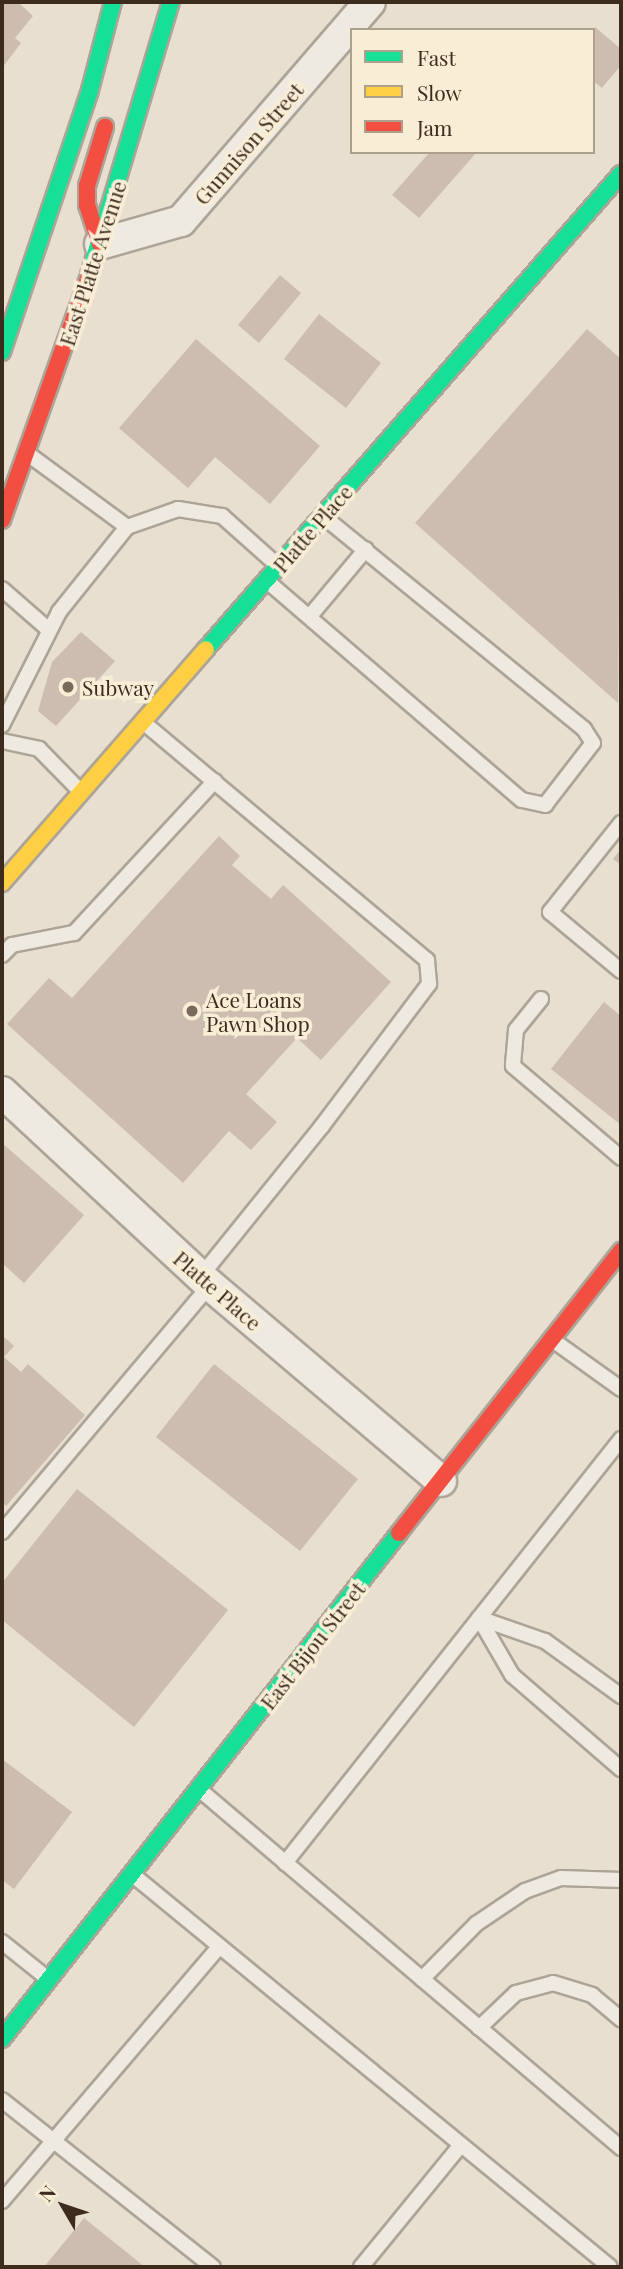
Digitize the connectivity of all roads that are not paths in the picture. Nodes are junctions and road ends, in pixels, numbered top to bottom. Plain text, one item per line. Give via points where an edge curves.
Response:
1 (113, 2) edge
2 (171, 2) edge
3 (370, 2) edge
4 (90, 90) junction
5 (621, 174) edge
6 (100, 244) junction
7 (4, 345) edge
8 (25, 349) dead end
9 (26, 453) junction
10 (323, 516) junction
11 (2, 520) edge
12 (127, 527) junction
13 (366, 549) junction
14 (278, 566) junction
15 (266, 580) junction
16 (2, 589) edge
17 (310, 616) junction
18 (49, 629) junction
19 (142, 722) junction
20 (2, 725) edge
21 (2, 741) edge
22 (215, 781) junction
23 (81, 792) junction
24 (621, 823) edge
25 (2, 883) edge
26 (2, 955) edge
27 (621, 971) edge
28 (541, 999) dead end
29 (2, 1091) edge
30 (621, 1158) edge
31 (621, 1251) edge
32 (206, 1281) junction
33 (552, 1339) junction
34 (621, 1389) edge
35 (621, 1439) edge
36 (441, 1481) junction
37 (2, 1532) edge
38 (479, 1618) junction
39 (621, 1696) edge
40 (621, 1769) edge
41 (199, 1789) junction
42 (285, 1863) junction
43 (132, 1875) junction
44 (621, 1880) edge
45 (2, 1942) edge
46 (220, 1946) junction
47 (422, 1979) junction
48 (49, 1980) junction
49 (621, 2019) edge
50 (479, 2028) junction
51 (2, 2039) edge
52 (2, 2100) edge
53 (54, 2140) junction
54 (460, 2146) junction
55 (621, 2148) edge
56 (2, 2201) edge
57 (213, 2267) edge
58 (361, 2267) edge
59 (610, 2267) edge

1 - 4 street
2 - 6 street, East Platte Avenue
3 - 6 street, Gunnison Street via 181,221
4 - 6 street via 99,100 105,128 87,186 87,205
4 - 7 street
5 - 10 street, Platte Place
6 - 9 street, East Platte Avenue
7 - 8 street
9 - 11 street, East Platte Avenue
9 - 12 lane
10 - 13 lane
10 - 14 street, Platte Place
12 - 14 lane via 178,509 222,516
12 - 18 lane
13 - 17 lane
13 - 17 lane via 584,729 593,743 545,805 522,800
14 - 15 street, Platte Place
15 - 17 lane
15 - 19 street, Platte Place
16 - 18 lane
18 - 20 lane
19 - 22 lane
19 - 23 street, Platte Place
21 - 23 lane via 39,749
22 - 26 lane via 74,933 12,945
22 - 32 lane via 427,960 429,984
23 - 25 street, Platte Place
24 - 27 lane via 550,912
28 - 30 lane via 516,1030 513,1066
29 - 32 street, Platte Place
31 - 33 street, East Bijou Street
32 - 36 street, Platte Place
32 - 37 lane
33 - 34 lane
33 - 36 street, East Bijou Street
35 - 38 lane
36 - 41 street, East Bijou Street
38 - 39 lane via 545,1641
38 - 40 lane via 512,1675
38 - 42 lane
41 - 42 lane
41 - 43 street, East Bijou Street
42 - 47 lane
43 - 46 lane
43 - 48 street, East Bijou Street
44 - 47 lane via 561,1878 525,1891 476,1924
45 - 48 lane
46 - 53 lane
46 - 54 lane
47 - 50 lane
48 - 51 street, East Bijou Street
49 - 50 lane via 592,1995 553,1983 516,1993
50 - 55 lane
52 - 53 lane
53 - 56 lane
53 - 57 lane
54 - 58 lane
54 - 59 lane

